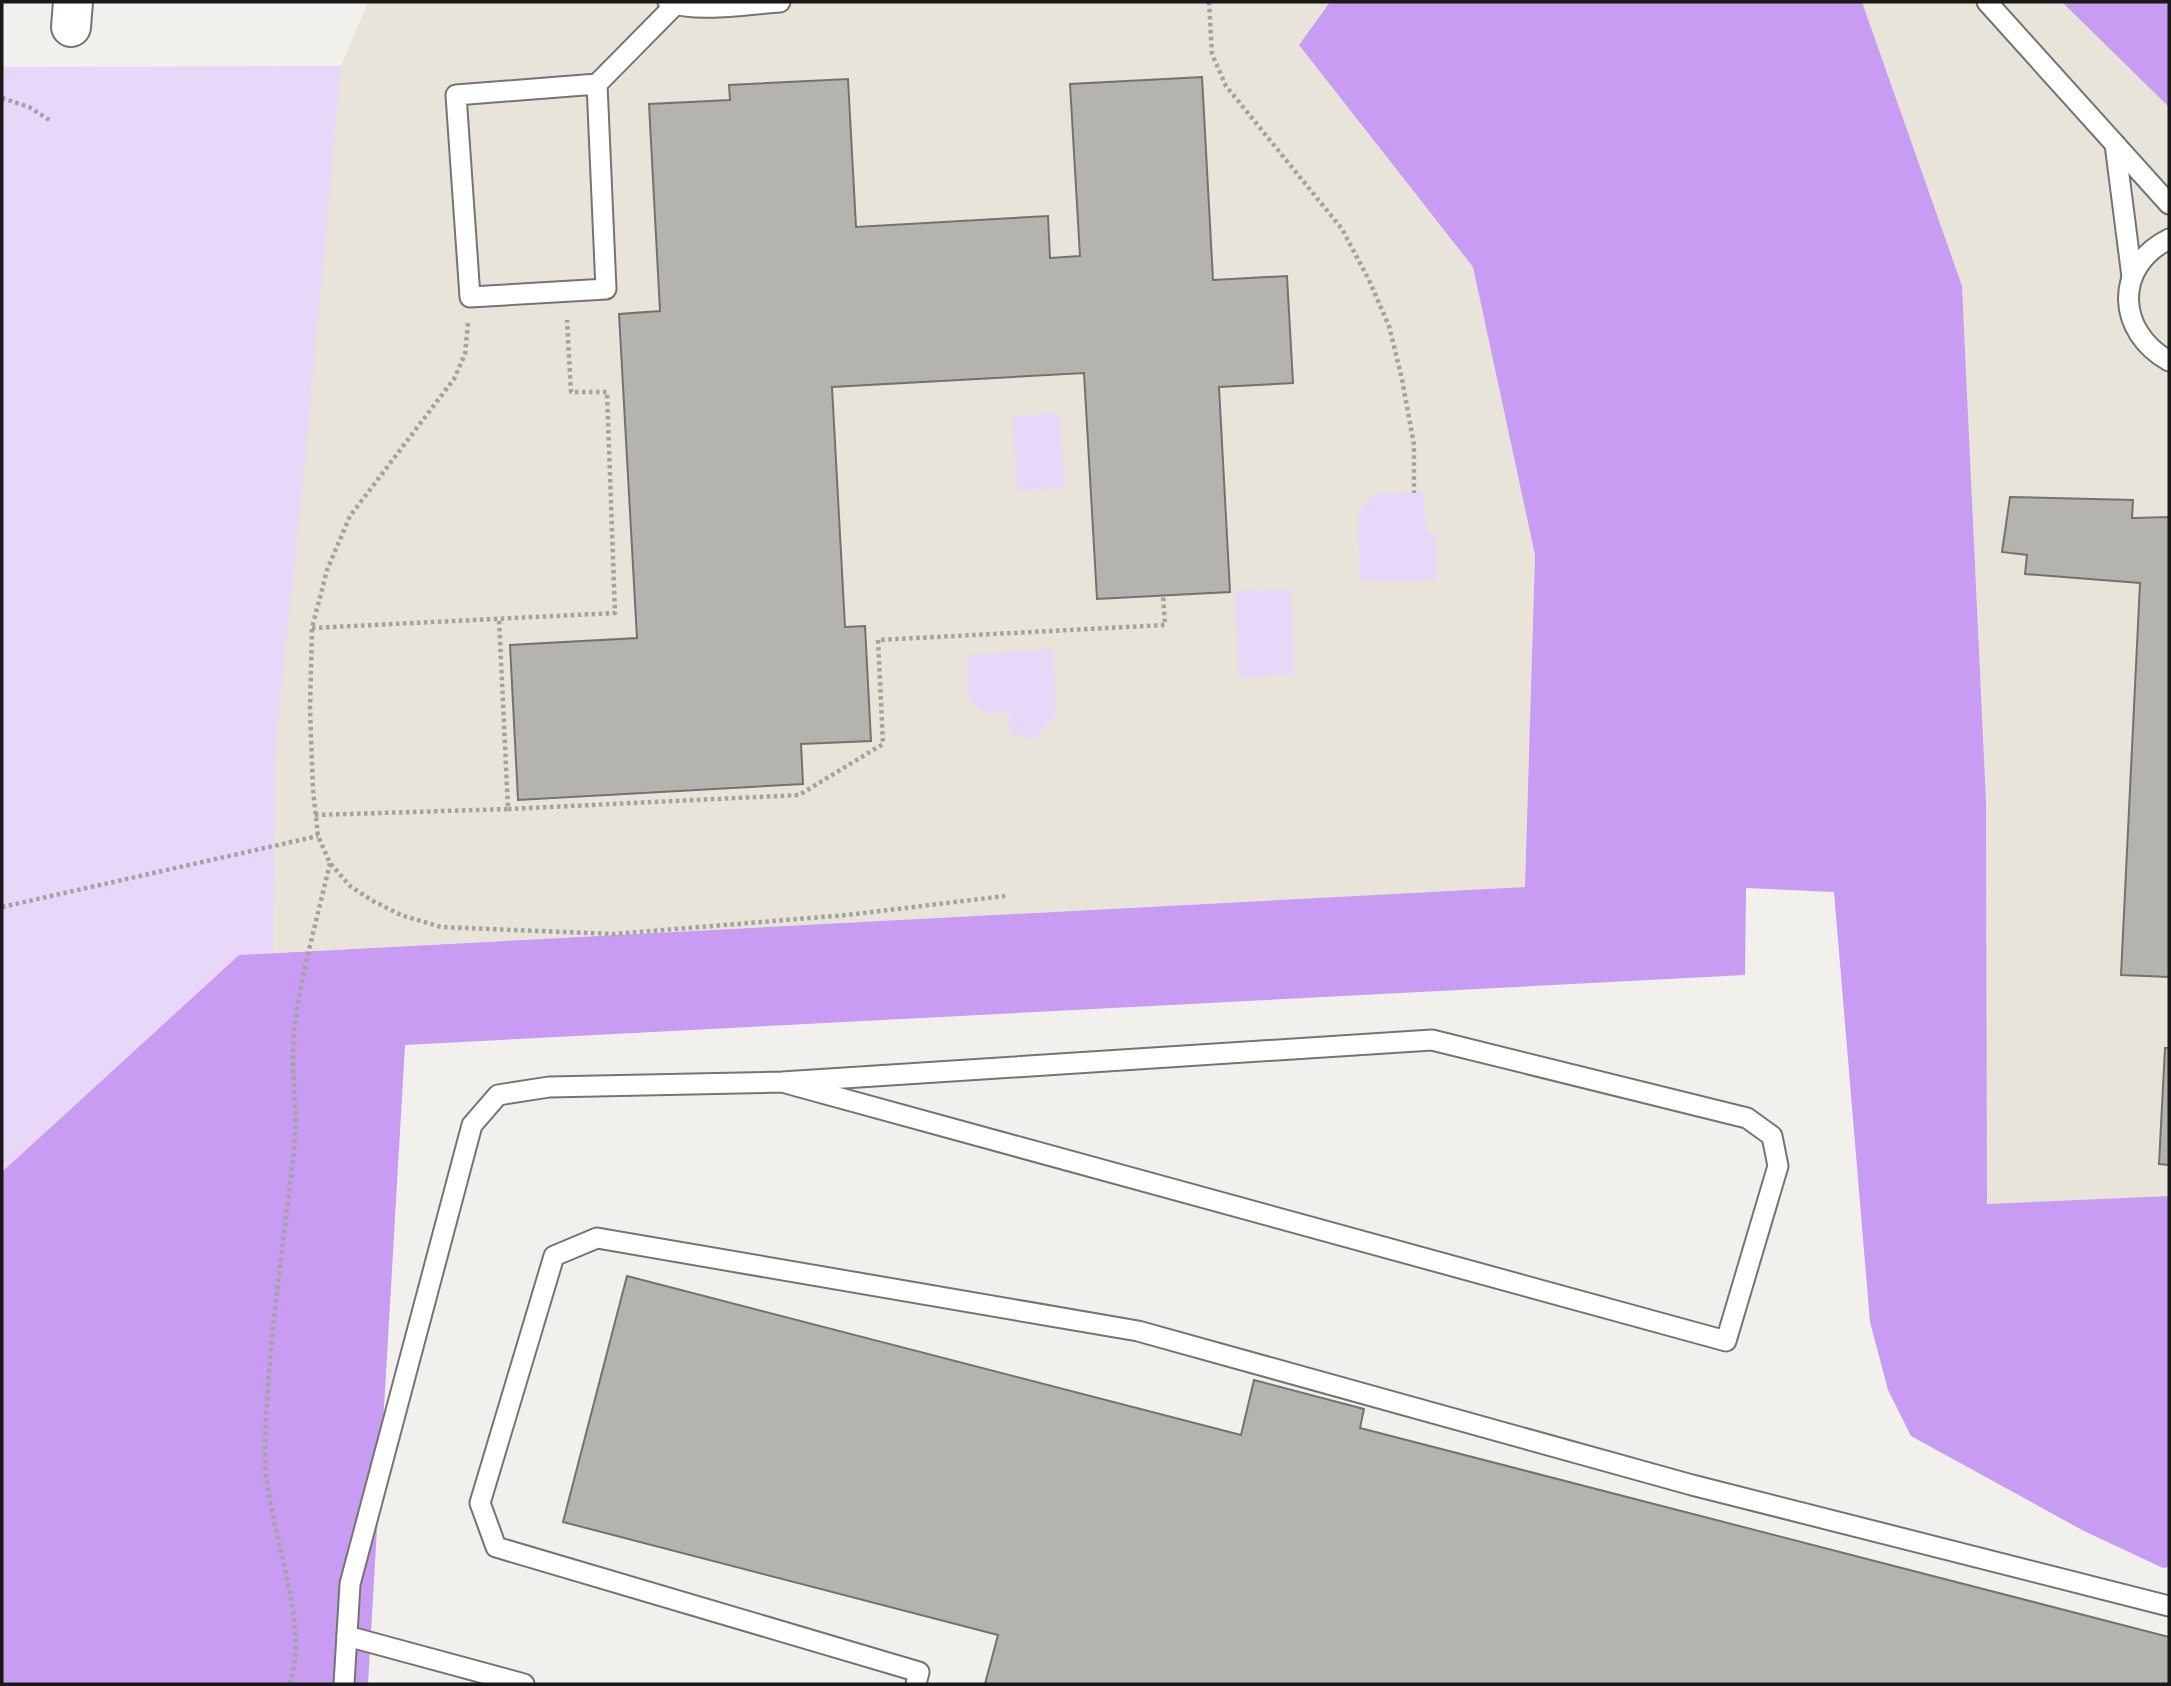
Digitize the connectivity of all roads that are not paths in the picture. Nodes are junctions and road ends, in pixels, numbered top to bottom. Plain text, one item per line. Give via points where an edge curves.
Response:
1 (780, 2) edge
2 (1987, 2) edge
3 (672, 3) edge
4 (597, 85) junction
5 (2115, 144) junction
6 (2169, 204) edge
7 (2169, 239) edge
8 (2133, 277) junction
9 (2169, 361) edge
10 (782, 1082) junction
11 (2169, 1606) edge
12 (347, 1636) junction
13 (344, 1684) edge
14 (524, 1684) edge
15 (916, 1684) edge

1 - 3 lane
2 - 5 lane
3 - 4 lane
4 - 4 lane via 456,95 470,297 606,289
5 - 6 lane
5 - 8 lane
7 - 8 lane via 2144,257
8 - 9 lane via 2128,298 2131,318 2141,340
10 - 10 lane via 1726,1341 1777,1166 1772,1136 1747,1118 1432,1040
10 - 12 lane via 549,1087 498,1095 472,1125 350,1584
11 - 15 lane via 1692,1485 1138,1331 597,1238 554,1256 480,1503 496,1547 919,1672
12 - 13 lane
12 - 14 lane

